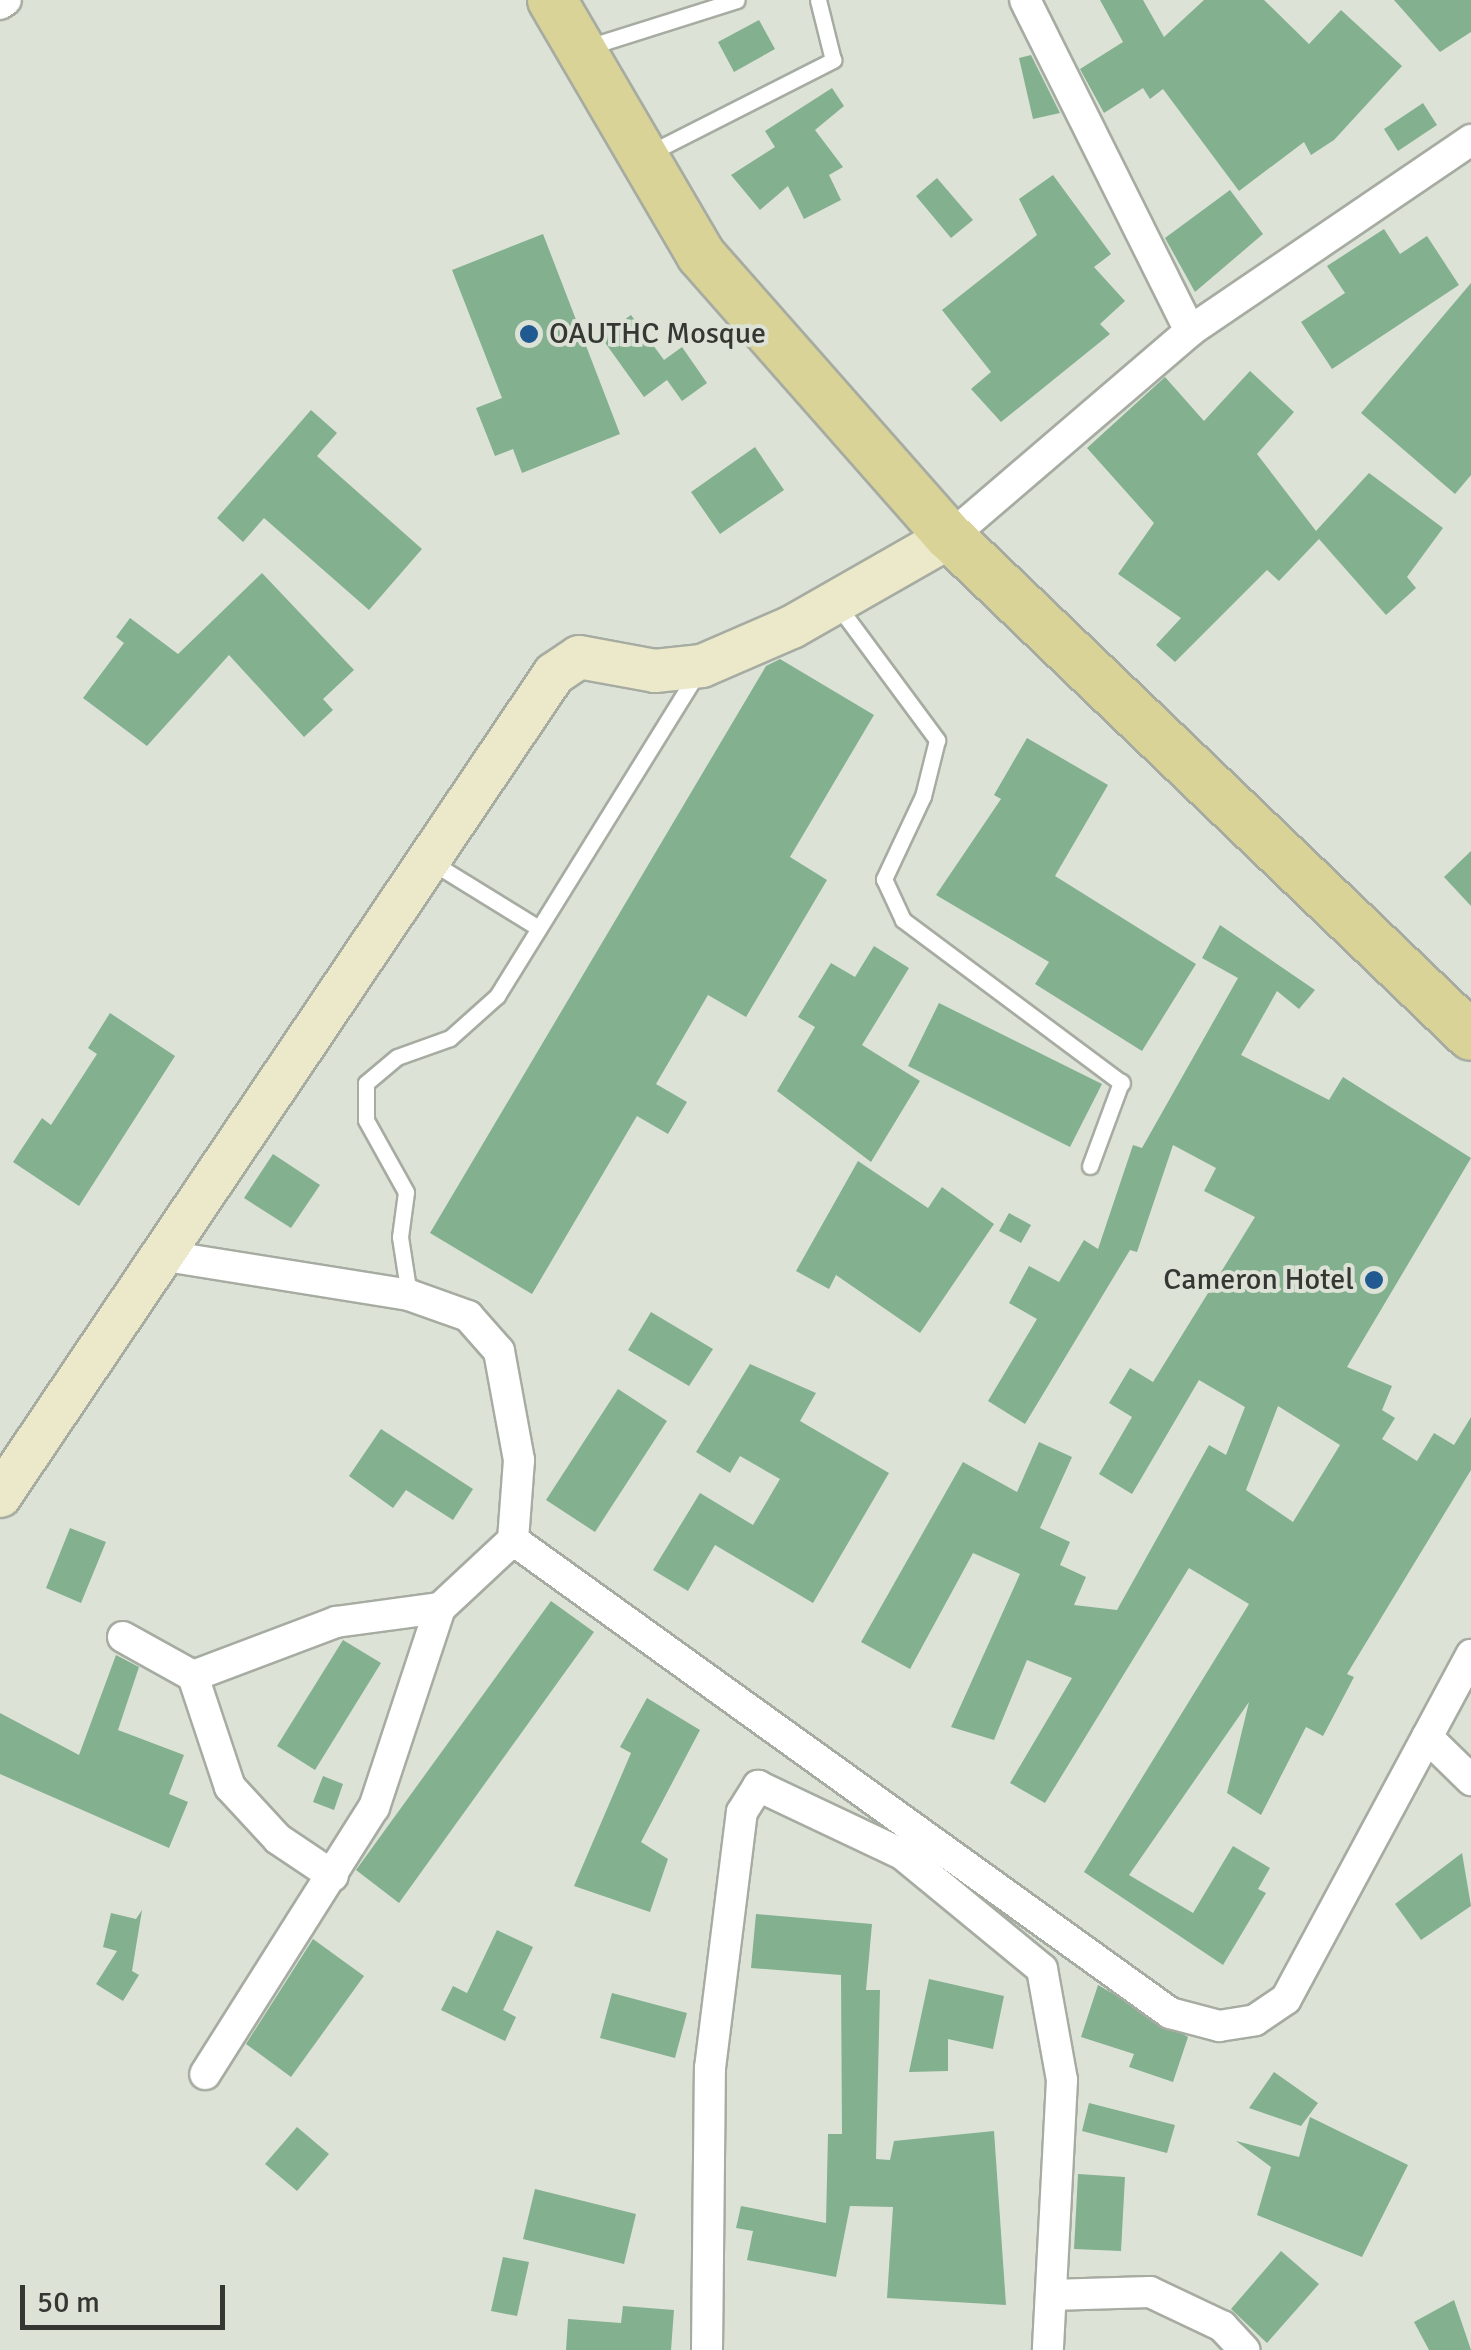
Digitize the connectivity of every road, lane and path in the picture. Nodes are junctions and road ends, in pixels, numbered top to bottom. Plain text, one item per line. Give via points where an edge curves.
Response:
1 (552, 0) edge
2 (737, 0) edge
3 (818, 0) edge
4 (1024, 0) edge
5 (582, 50) junction
6 (1471, 140) edge
7 (639, 158) junction
8 (1190, 331) junction
9 (950, 537) junction
10 (835, 602) junction
11 (702, 666) junction
12 (426, 858) junction
13 (536, 928) junction
14 (1471, 1036) edge
15 (1090, 1166) dead end
16 (166, 1256) junction
17 (409, 1295) junction
18 (0, 1496) edge
19 (513, 1540) junction
20 (440, 1608) junction
21 (123, 1637) dead end
22 (1471, 1656) edge
23 (192, 1676) junction
24 (1427, 1737) junction
25 (1471, 1780) edge
26 (333, 1876) junction
27 (205, 2074) dead end
28 (1051, 2295) junction
29 (707, 2350) edge
30 (1048, 2350) edge
31 (1244, 2350) edge

1 - 5 main road
2 - 5 lane
3 - 7 lane via 833,60
4 - 8 street
5 - 7 main road
6 - 8 street
7 - 9 main road via 701,255
8 - 9 street
9 - 10 street
9 - 14 main road
10 - 11 street
10 - 15 lane via 936,740 923,796 884,879 903,920 1122,1083
11 - 12 street via 569,662
11 - 13 lane
12 - 13 lane
12 - 16 street
13 - 17 lane via 497,996 450,1038 397,1057 366,1084 366,1120 406,1192 400,1236
16 - 17 street
16 - 18 street
17 - 19 street via 468,1316 499,1351 519,1460
19 - 20 street
19 - 24 street via 1170,2013 1219,2026 1255,2020 1286,1999
20 - 23 street via 336,1622
20 - 26 street via 374,1807
21 - 23 street
22 - 24 street
23 - 26 street via 230,1787 278,1839
24 - 25 street
26 - 27 street
28 - 29 street via 1062,2080 1042,1969 902,1854 758,1786 742,1812 710,2068
28 - 30 street
28 - 31 street via 1150,2292 1222,2326

